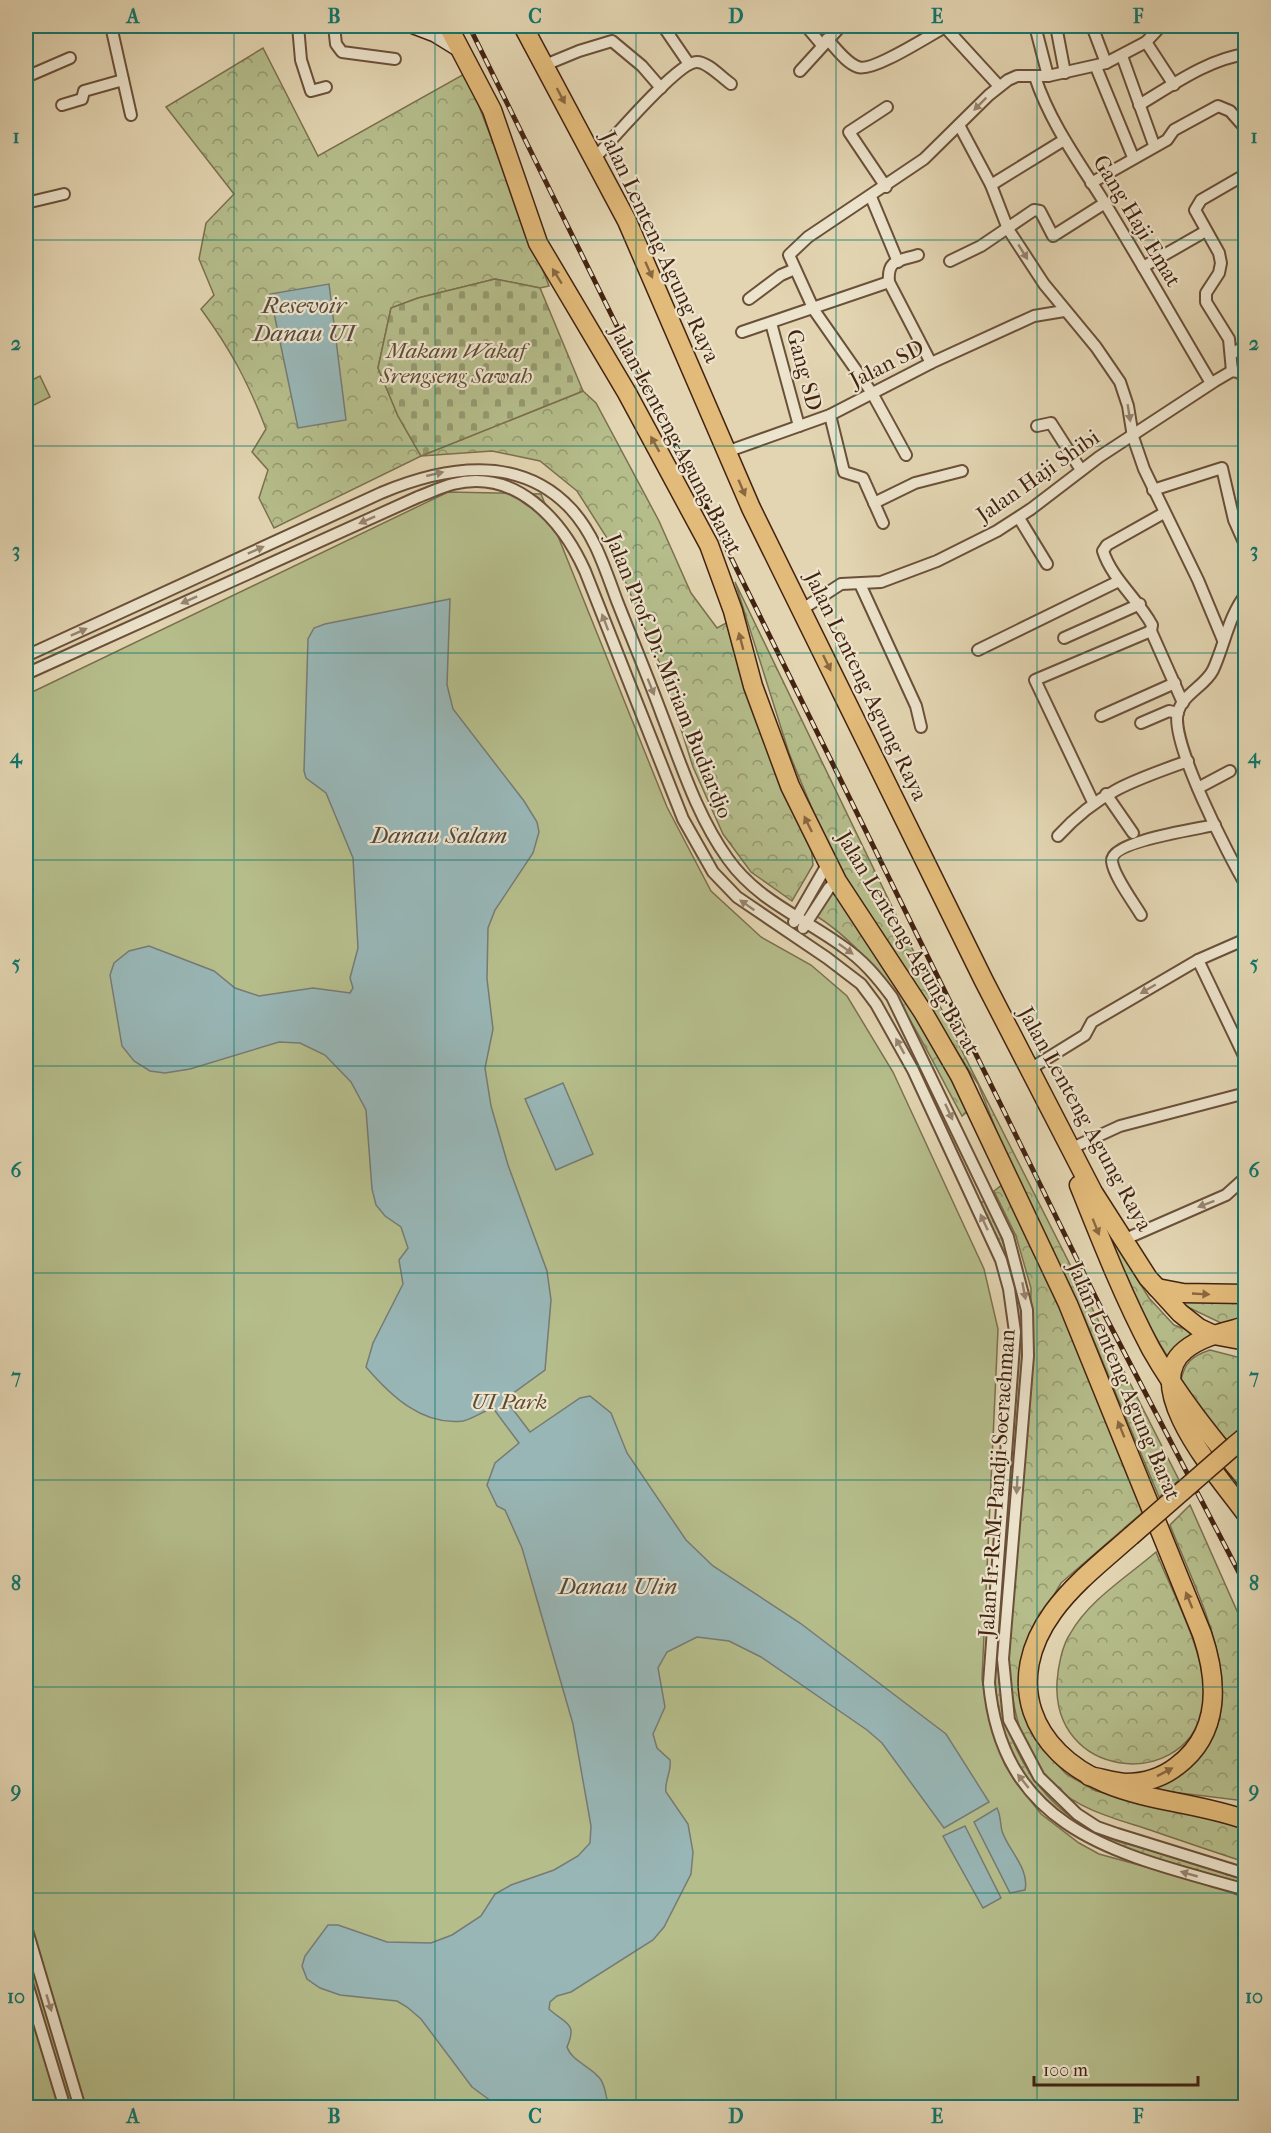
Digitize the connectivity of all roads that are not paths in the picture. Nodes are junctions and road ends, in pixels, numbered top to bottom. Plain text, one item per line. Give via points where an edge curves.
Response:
1 (111, 26) edge
2 (298, 26) edge
3 (334, 26) edge
4 (414, 26) edge
5 (448, 26) edge
6 (524, 26) edge
7 (663, 26) edge
8 (806, 26) edge
9 (841, 26) edge
10 (945, 26) edge
11 (1035, 26) edge
12 (1056, 26) edge
13 (1092, 26) edge
14 (1161, 26) edge
15 (824, 42) junction
16 (1146, 42) junction
17 (464, 52) junction
18 (1245, 54) edge
19 (1122, 56) junction
20 (70, 58) dead end
21 (395, 59) dead end
22 (689, 64) junction
23 (545, 65) junction
24 (1101, 65) junction
25 (800, 71) dead end
26 (1065, 73) junction
27 (1048, 76) junction
28 (26, 77) edge
29 (1035, 77) junction
30 (123, 80) junction
31 (731, 84) dead end
32 (1174, 85) junction
33 (999, 86) junction
34 (326, 87) dead end
35 (661, 88) junction
36 (62, 105) dead end
37 (1139, 105) junction
38 (888, 107) dead end
39 (131, 115) dead end
40 (959, 125) junction
41 (1245, 129) edge
42 (1064, 140) junction
43 (1154, 145) junction
44 (1133, 157) junction
45 (595, 158) junction
46 (1245, 174) edge
47 (1091, 183) junction
48 (991, 185) junction
49 (886, 187) junction
50 (64, 194) dead end
51 (871, 197) junction
52 (26, 203) edge
53 (1105, 203) junction
54 (1008, 229) junction
55 (1206, 231) junction
56 (918, 255) dead end
57 (950, 261) dead end
58 (898, 262) junction
59 (1143, 267) junction
60 (795, 269) junction
61 (889, 282) junction
62 (749, 299) dead end
63 (814, 310) junction
64 (1064, 311) junction
65 (771, 323) junction
66 (742, 332) dead end
67 (1245, 346) edge
68 (1231, 354) junction
69 (931, 363) junction
70 (1240, 372) edge
71 (1211, 383) junction
72 (872, 393) junction
73 (830, 415) junction
74 (799, 426) junction
75 (1037, 426) dead end
76 (1133, 437) junction
77 (726, 452) junction
78 (906, 455) dead end
79 (1081, 470) junction
80 (962, 471) dead end
81 (1153, 490) junction
82 (874, 503) junction
83 (1164, 513) junction
84 (1019, 518) junction
85 (883, 523) dead end
86 (310, 526) junction
87 (317, 542) junction
88 (1245, 547) edge
89 (1047, 564) dead end
90 (1119, 581) junction
91 (860, 584) junction
92 (1245, 594) edge
93 (1140, 604) junction
94 (801, 610) junction
95 (1151, 631) junction
96 (1064, 638) dead end
97 (1223, 640) junction
98 (978, 650) dead end
99 (26, 656) edge
100 (26, 674) edge
101 (1175, 683) junction
102 (1183, 703) junction
103 (1178, 713) junction
104 (1101, 716) dead end
105 (1141, 723) dead end
106 (921, 727) dead end
107 (1188, 761) junction
108 (1230, 771) dead end
109 (1198, 788) junction
110 (1106, 794) junction
111 (1094, 802) junction
112 (1215, 825) junction
113 (1133, 833) dead end
114 (1058, 836) dead end
115 (716, 840) junction
116 (699, 851) junction
117 (828, 863) junction
118 (837, 881) junction
119 (1245, 885) edge
120 (1141, 915) dead end
121 (802, 921) junction
122 (793, 933) junction
123 (1245, 939) edge
124 (1198, 960) junction
125 (1245, 1060) edge
126 (1029, 1069) junction
127 (1245, 1093) edge
128 (1043, 1097) junction
129 (1072, 1148) junction
130 (1245, 1177) edge
131 (1123, 1240) junction
132 (1157, 1288) junction
133 (1245, 1294) edge
134 (1245, 1326) edge
135 (1214, 1335) junction
136 (1245, 1341) edge
137 (1170, 1379) junction
138 (1240, 1441) edge
139 (1245, 1479) edge
140 (1245, 1514) edge
141 (1089, 1776) junction
142 (1167, 1800) junction
143 (1245, 1808) edge
144 (1245, 1820) edge
145 (1245, 1874) edge
146 (1245, 1890) edge
147 (26, 1927) edge
148 (26, 1980) edge
149 (65, 2108) edge
150 (81, 2108) edge

1 - 30 street
2 - 34 street via 301,60 311,91
3 - 21 street via 336,44 342,52
4 - 17 main road
5 - 17 main road
6 - 23 main road, Jalan Lenteng Agung Raya
7 - 22 street
8 - 15 street
9 - 15 street
10 - 15 street via 864,68 856,67
10 - 33 street
11 - 27 street
12 - 26 street
13 - 24 street
14 - 16 street
15 - 25 street
16 - 19 street
16 - 32 street
117 -> 17 main road, Jalan Lenteng Agung Barat via 774,746 709,545 627,393 538,243 492,110
18 - 32 street via 1231,56
19 - 24 street
19 - 37 street
20 - 28 street
22 - 31 street via 703,63
22 - 35 street
23 - 35 street via 612,41
23 -> 45 main road, Jalan Lenteng Agung Raya
24 - 26 street
24 - 44 street
26 - 27 street
27 - 29 street
29 - 33 street via 1017,76
29 - 42 street, Gang Haji Emat via 1044,104
30 - 36 street via 84,91 82,99
30 - 39 street
32 - 37 street
33 -> 40 street
35 - 45 street
37 - 43 street
38 - 49 street via 849,132
40 - 48 street, Jalan Haji Shibi
40 - 49 street via 924,159
41 - 43 street via 1230,111 1220,106
42 - 47 street, Gang Haji Emat
42 - 48 street
43 - 44 street
44 - 47 street
45 -> 77 main road, Jalan Lenteng Agung Raya via 627,220
46 - 55 street via 1196,205
47 - 53 street, Gang Haji Emat
48 - 54 street, Jalan Haji Shibi
49 - 51 street
50 - 52 street
51 - 58 street
51 - 60 street via 792,251 790,258
53 - 54 street via 1053,236 1037,209
53 - 59 street, Gang Haji Emat
54 - 57 street
54 -> 64 street, Jalan Haji Shibi
55 - 59 street
55 - 68 street via 1221,263 1206,293 1206,302 1228,339
56 - 58 street
58 - 61 street via 888,270
59 - 71 street, Gang Haji Emat
60 - 62 street
60 - 63 street, Gang SD
61 - 63 street, Gang SD
61 - 69 street
63 - 65 street, Gang SD
63 - 72 street, Gang SD
64 - 69 street, Jalan SD via 1034,316
64 -> 76 street, Jalan Haji Shibi via 1096,347 1119,382
65 - 66 street, Gang SD
65 - 74 street, Gang SD
67 - 68 street
68 - 70 street
69 - 72 street, Jalan SD
70 - 71 street, Jalan Haji Shibi
71 - 76 street, Jalan Haji Shibi
72 - 73 street, Jalan SD
72 - 78 street, Gang SD
73 - 74 street, Jalan SD
73 - 82 street via 844,472 863,478
74 - 77 street, Jalan SD
75 - 79 street via 1051,423
76 - 79 street, Jalan Haji Shibi
76 - 81 street, Jalan Haji Shibi
77 -> 94 main road, Jalan Lenteng Agung Raya
79 - 84 street, Jalan Haji Shibi
80 - 82 street via 915,483
81 - 83 street, Jalan Haji Shibi
81 - 88 street via 1222,468 1234,520
82 - 85 street
83 - 90 street via 1103,549
83 - 97 street, Jalan Haji Shibi
84 - 89 street
84 - 91 street, Jalan Haji Shibi via 937,561 881,582
86 - 87 street
99 -> 86 street, Jalan Prof. Dr. Miriam Budiardjo
86 -> 115 street, Jalan Prof. Dr. Miriam Budiardjo via 438,472 504,473 554,495 570,508 594,543 682,770
87 -> 100 street, Jalan Prof. Dr. Miriam Budiardjo
116 -> 87 street, Jalan Prof. Dr. Miriam Budiardjo via 576,551 558,522 528,496 482,482 454,483
90 - 93 street
90 - 98 street
91 - 94 street, Jalan Haji Shibi via 841,585
91 - 106 street via 916,706
92 - 97 street
93 - 95 street via 1152,625
93 - 96 street
94 -> 126 main road, Jalan Lenteng Agung Raya
95 - 101 street
95 - 111 street via 1035,680
97 - 102 street via 1208,678
101 - 102 street
101 - 104 street
102 - 103 street
103 - 105 street via 1169,711
103 - 107 street
107 - 109 street
107 - 110 street
108 - 109 street
109 - 112 street
110 - 111 street
110 - 113 street
111 - 114 street
112 - 119 street
112 - 120 street via 1166,834 1114,855 1116,872
115 - 116 street
115 - 121 street, Jalan Prof. Dr. Miriam Budiardjo via 746,882
122 -> 116 street, Jalan Prof. Dr. Miriam Budiardjo via 737,897
117 - 118 main road, Jalan Lenteng Agung Barat
117 - 121 street
118 - 121 street
141 -> 118 main road, Jalan Lenteng Agung Barat via 1137,1782 1169,1772 1188,1757 1202,1740 1211,1716 1213,1680 1209,1657 1089,1349 960,1076
121 - 122 street
121 -> 145 street, Jalan Ir. R.M. Pandji Soerachman via 856,956 892,997 1008,1238 1023,1286 1028,1356 1003,1659 1009,1720 1039,1778 1077,1814 1097,1827 1127,1838
146 -> 122 street, Jalan Ir. R.M. Pandji Soerachman via 1130,1857 1083,1836 1042,1803 1009,1759 996,1731 989,1683 1014,1332 1008,1283 991,1237 913,1070 876,1004 861,984
123 - 124 street
124 - 125 street
124 -> 126 street via 1092,1022 1085,1035
126 - 128 main road, Jalan Lenteng Agung Raya
127 - 129 street via 1120,1126
128 - 129 main road, Jalan Lenteng Agung Raya
128 -> 137 main road via 1116,1277
129 - 131 main road, Jalan Lenteng Agung Raya
130 -> 131 street via 1226,1196
131 - 132 main road, Jalan Lenteng Agung Raya
132 -> 133 main road via 1183,1293
132 - 135 main road, Jalan Lenteng Agung Raya via 1186,1319
134 - 135 main road
135 - 136 main road, Jalan Lenteng Agung Raya
135 - 137 main road via 1181,1353 1173,1364
137 - 139 main road
137 - 140 main road via 1184,1425
138 - 141 main road, bridge via 1059,1605 1040,1636 1030,1669 1030,1699 1038,1729 1057,1753
141 - 142 main road
142 - 143 main road via 1196,1799
142 - 144 main road
147 -> 150 street
148 - 149 street

